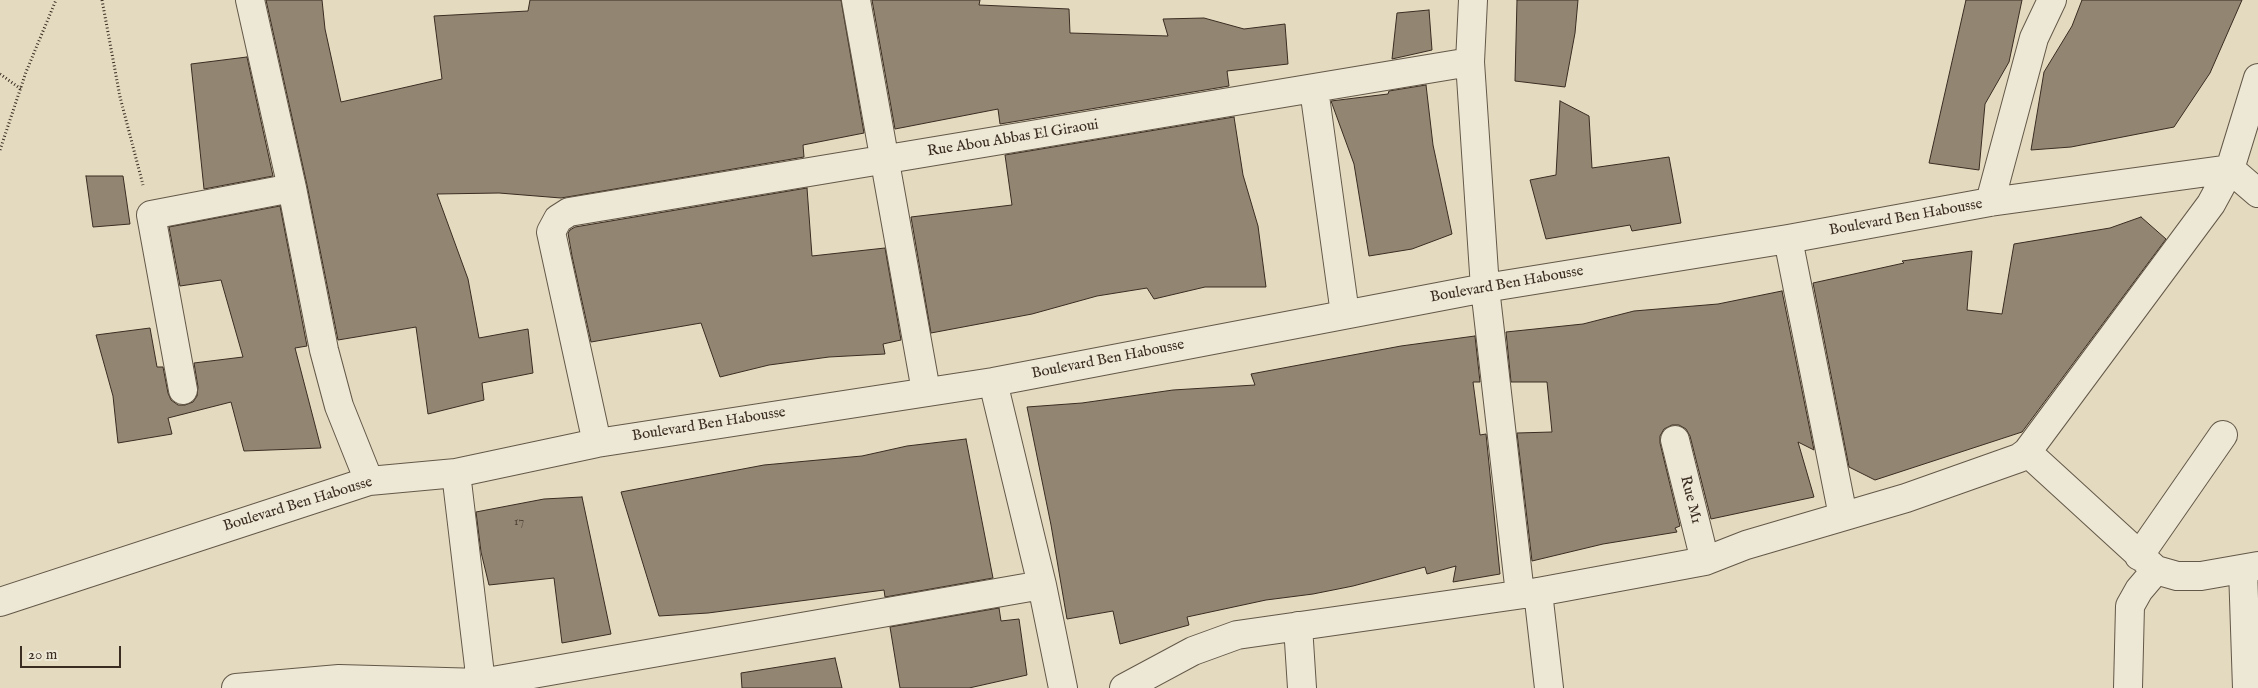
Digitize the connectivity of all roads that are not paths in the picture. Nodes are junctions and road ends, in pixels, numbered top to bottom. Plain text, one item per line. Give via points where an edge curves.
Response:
1 (250, 0) edge
2 (856, 0) edge
3 (1473, 0) edge
4 (2052, 0) edge
5 (1470, 62) junction
6 (2258, 78) edge
7 (1314, 89) junction
8 (884, 161) junction
9 (2230, 168) junction
10 (292, 188) junction
11 (2258, 193) edge
12 (1990, 202) junction
13 (1788, 239) junction
14 (1485, 288) junction
15 (1345, 314) junction
16 (993, 382) junction
17 (182, 390) dead end
18 (926, 391) junction
19 (2223, 435) dead end
20 (1675, 440) dead end
21 (597, 444) junction
22 (2027, 452) junction
23 (456, 473) junction
24 (369, 481) junction
25 (1844, 516) junction
26 (1705, 561) junction
27 (2148, 563) junction
28 (2251, 567) edge
29 (1042, 585) junction
30 (1529, 593) junction
31 (0, 602) edge
32 (1298, 626) junction
33 (338, 684) edge
34 (482, 684) junction
35 (236, 688) edge
36 (1063, 688) edge
37 (1124, 688) edge
38 (1302, 688) edge
39 (1549, 688) edge
40 (2128, 688) edge
41 (2246, 688) edge

1 - 10 street
2 - 8 street
3 - 5 street
4 - 12 street via 2034,38
5 - 7 street, Rue Abou Abbas El Giraoui
5 - 14 street
6 - 9 street
7 - 8 street, Rue Abou Abbas El Giraoui
7 - 15 street
8 - 18 street
8 - 21 street, Rue Abou Abbas El Giraoui via 569,212 558,218 551,232
9 - 11 street
9 - 12 street, Boulevard Ben Habousse
9 - 22 street via 2200,221
10 - 17 street via 151,215
10 - 24 street via 324,350 339,406
12 - 13 street, Boulevard Ben Habousse
13 - 14 street, Boulevard Ben Habousse
13 - 25 street
14 - 15 street, Boulevard Ben Habousse
14 - 30 street
15 - 16 street, Boulevard Ben Habousse
16 - 18 street, Boulevard Ben Habousse
16 - 29 street
18 - 21 street, Boulevard Ben Habousse
19 - 27 street
20 - 26 street, Rue M1
21 - 23 street, Boulevard Ben Habousse
22 - 25 street via 2008,462 1906,498
22 - 27 street
23 - 24 street, Boulevard Ben Habousse
23 - 34 street
24 - 31 street, Boulevard Ben Habousse
25 - 26 street via 1746,545
26 - 30 street
27 - 28 street via 2177,576
27 - 40 street via 2130,606
28 - 41 street
29 - 34 street
29 - 36 street
30 - 32 street
30 - 39 street
32 - 37 street via 1237,636 1211,644
32 - 38 street
33 - 34 street
33 - 35 street

